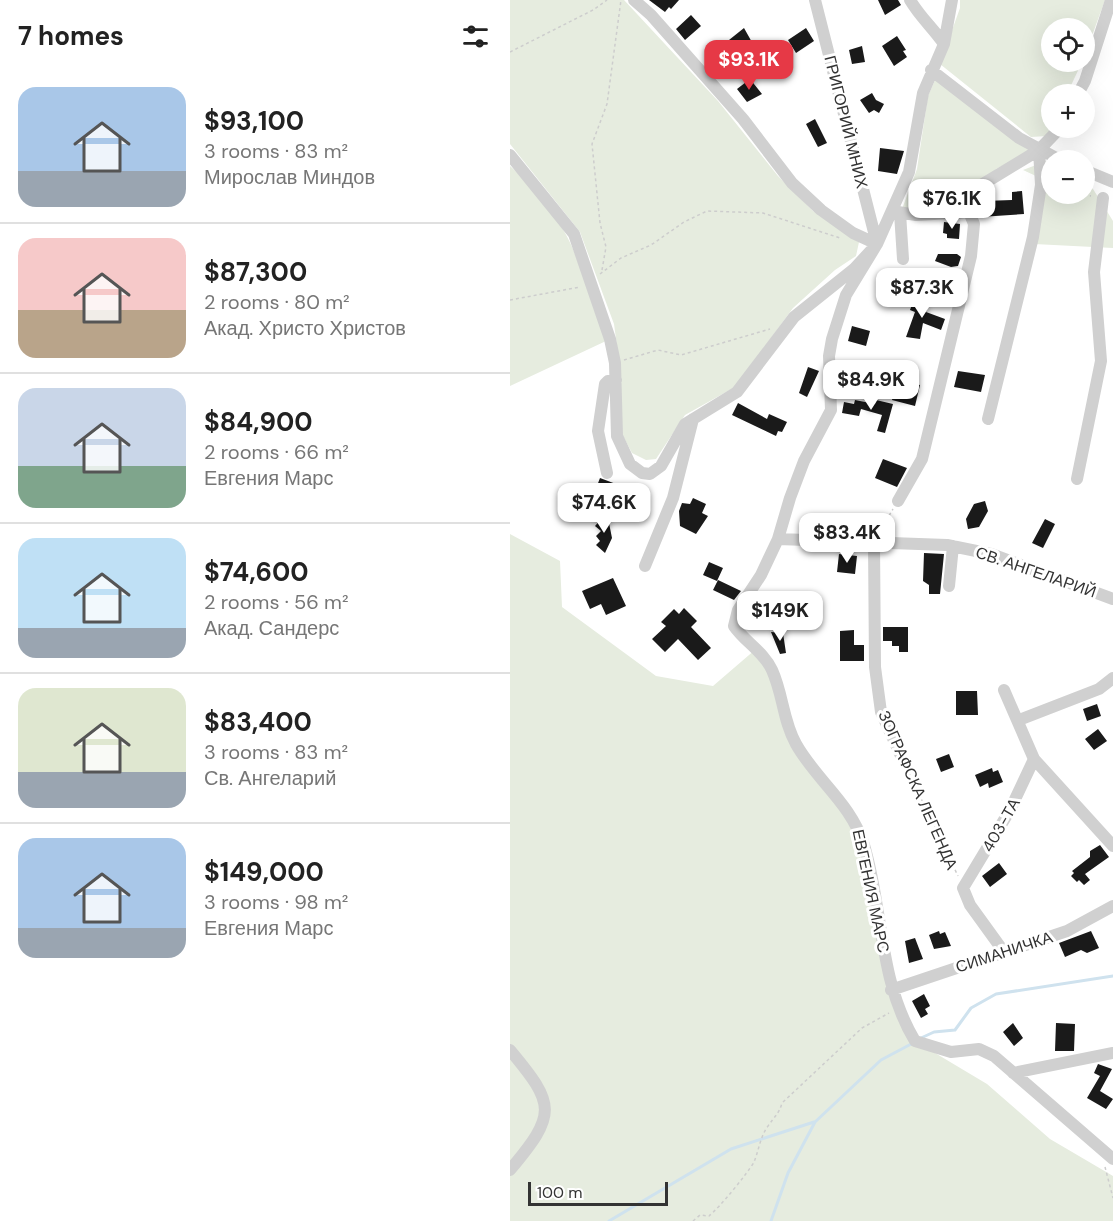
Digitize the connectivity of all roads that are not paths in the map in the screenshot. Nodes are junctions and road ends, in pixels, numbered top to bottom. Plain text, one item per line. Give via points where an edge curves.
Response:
1 (634, 0) edge
2 (645, 0) edge
3 (815, 0) edge
4 (910, 0) edge
5 (952, 0) edge
6 (1111, 0) edge
7 (651, 15) junction
8 (944, 44) junction
9 (931, 70) junction
10 (1083, 84) edge
11 (1050, 138) edge
12 (1039, 150) junction
13 (510, 155) edge
14 (1095, 175) edge
15 (1113, 182) edge
16 (1103, 198) road end
17 (896, 212) junction
18 (969, 212) junction
19 (877, 244) junction
20 (903, 259) dead end
21 (616, 380) junction
22 (693, 419) junction
23 (988, 419) dead end
24 (607, 473) dead end
25 (1077, 479) dead end
26 (898, 501) road end
27 (778, 539) junction
28 (874, 542) junction
29 (953, 546) junction
30 (645, 566) dead end
31 (949, 586) dead end
32 (1113, 599) edge
33 (1113, 678) edge
34 (1004, 690) dead end
35 (1019, 720) junction
36 (902, 758) road end
37 (1034, 759) junction
38 (1113, 846) edge
39 (963, 888) joint
40 (1113, 906) edge
41 (1004, 952) junction
42 (891, 990) junction
43 (510, 1050) edge
44 (1113, 1053) edge
45 (1013, 1072) junction
46 (1109, 1162) edge
47 (510, 1170) edge

1 - 7 street
2 - 7 street
3 - 19 street, ГРИГОРИЙ МНИХ
4 - 8 street
5 - 8 street
6 - 10 street
7 - 19 street via 792,183 853,233
8 - 9 street
9 - 12 street
9 - 17 street via 920,109 912,164
11 - 12 street
12 - 18 street via 983,184
12 - 23 street via 1041,185 1033,237
13 - 21 street via 574,234 594,284
14 - 15 street
16 - 25 street via 1094,272 1101,362
17 - 18 street
17 - 19 street
17 - 20 street
18 - 26 street via 974,224 971,256 922,459
19 - 22 street via 854,269 800,311 737,392
19 - 27 street, ЕВГЕНИЯ МАРС via 843,304 829,356 831,410 804,461
21 - 22 street via 617,436 630,464 642,473 650,474 661,466 680,429
21 - 24 street via 605,384 598,431
22 - 30 street via 673,498
27 - 28 street, СВ. АНГЕЛАРИЙ
27 - 42 street, ЕВГЕНИЯ МАРС via 738,610 734,626 772,669 796,744 854,819 864,846
28 - 29 street, СВ. АНГЕЛАРИЙ
28 - 36 street, ЗОГРАФСКА ЛЕГЕНДА via 875,667 881,712
29 - 31 street
29 - 32 street, СВ. АНГЕЛАРИЙ via 991,554
33 - 35 street via 1099,689
34 - 35 street
35 - 37 street
37 - 38 street
37 - 39 street, 403-ТА via 1010,810
39 - 41 street, ЗОГРАФСКА ЛЕГЕНДА via 970,905
40 - 41 street, СИМАНИЧКА via 1067,931
41 - 42 street, СИМАНИЧКА
42 - 45 street, ЕВГЕНИЯ МАРС via 919,1042 951,1052 979,1049
43 - 47 street via 540,1086 546,1110 541,1130
44 - 45 street
45 - 46 street, ЕВГЕНИЯ МАРС

